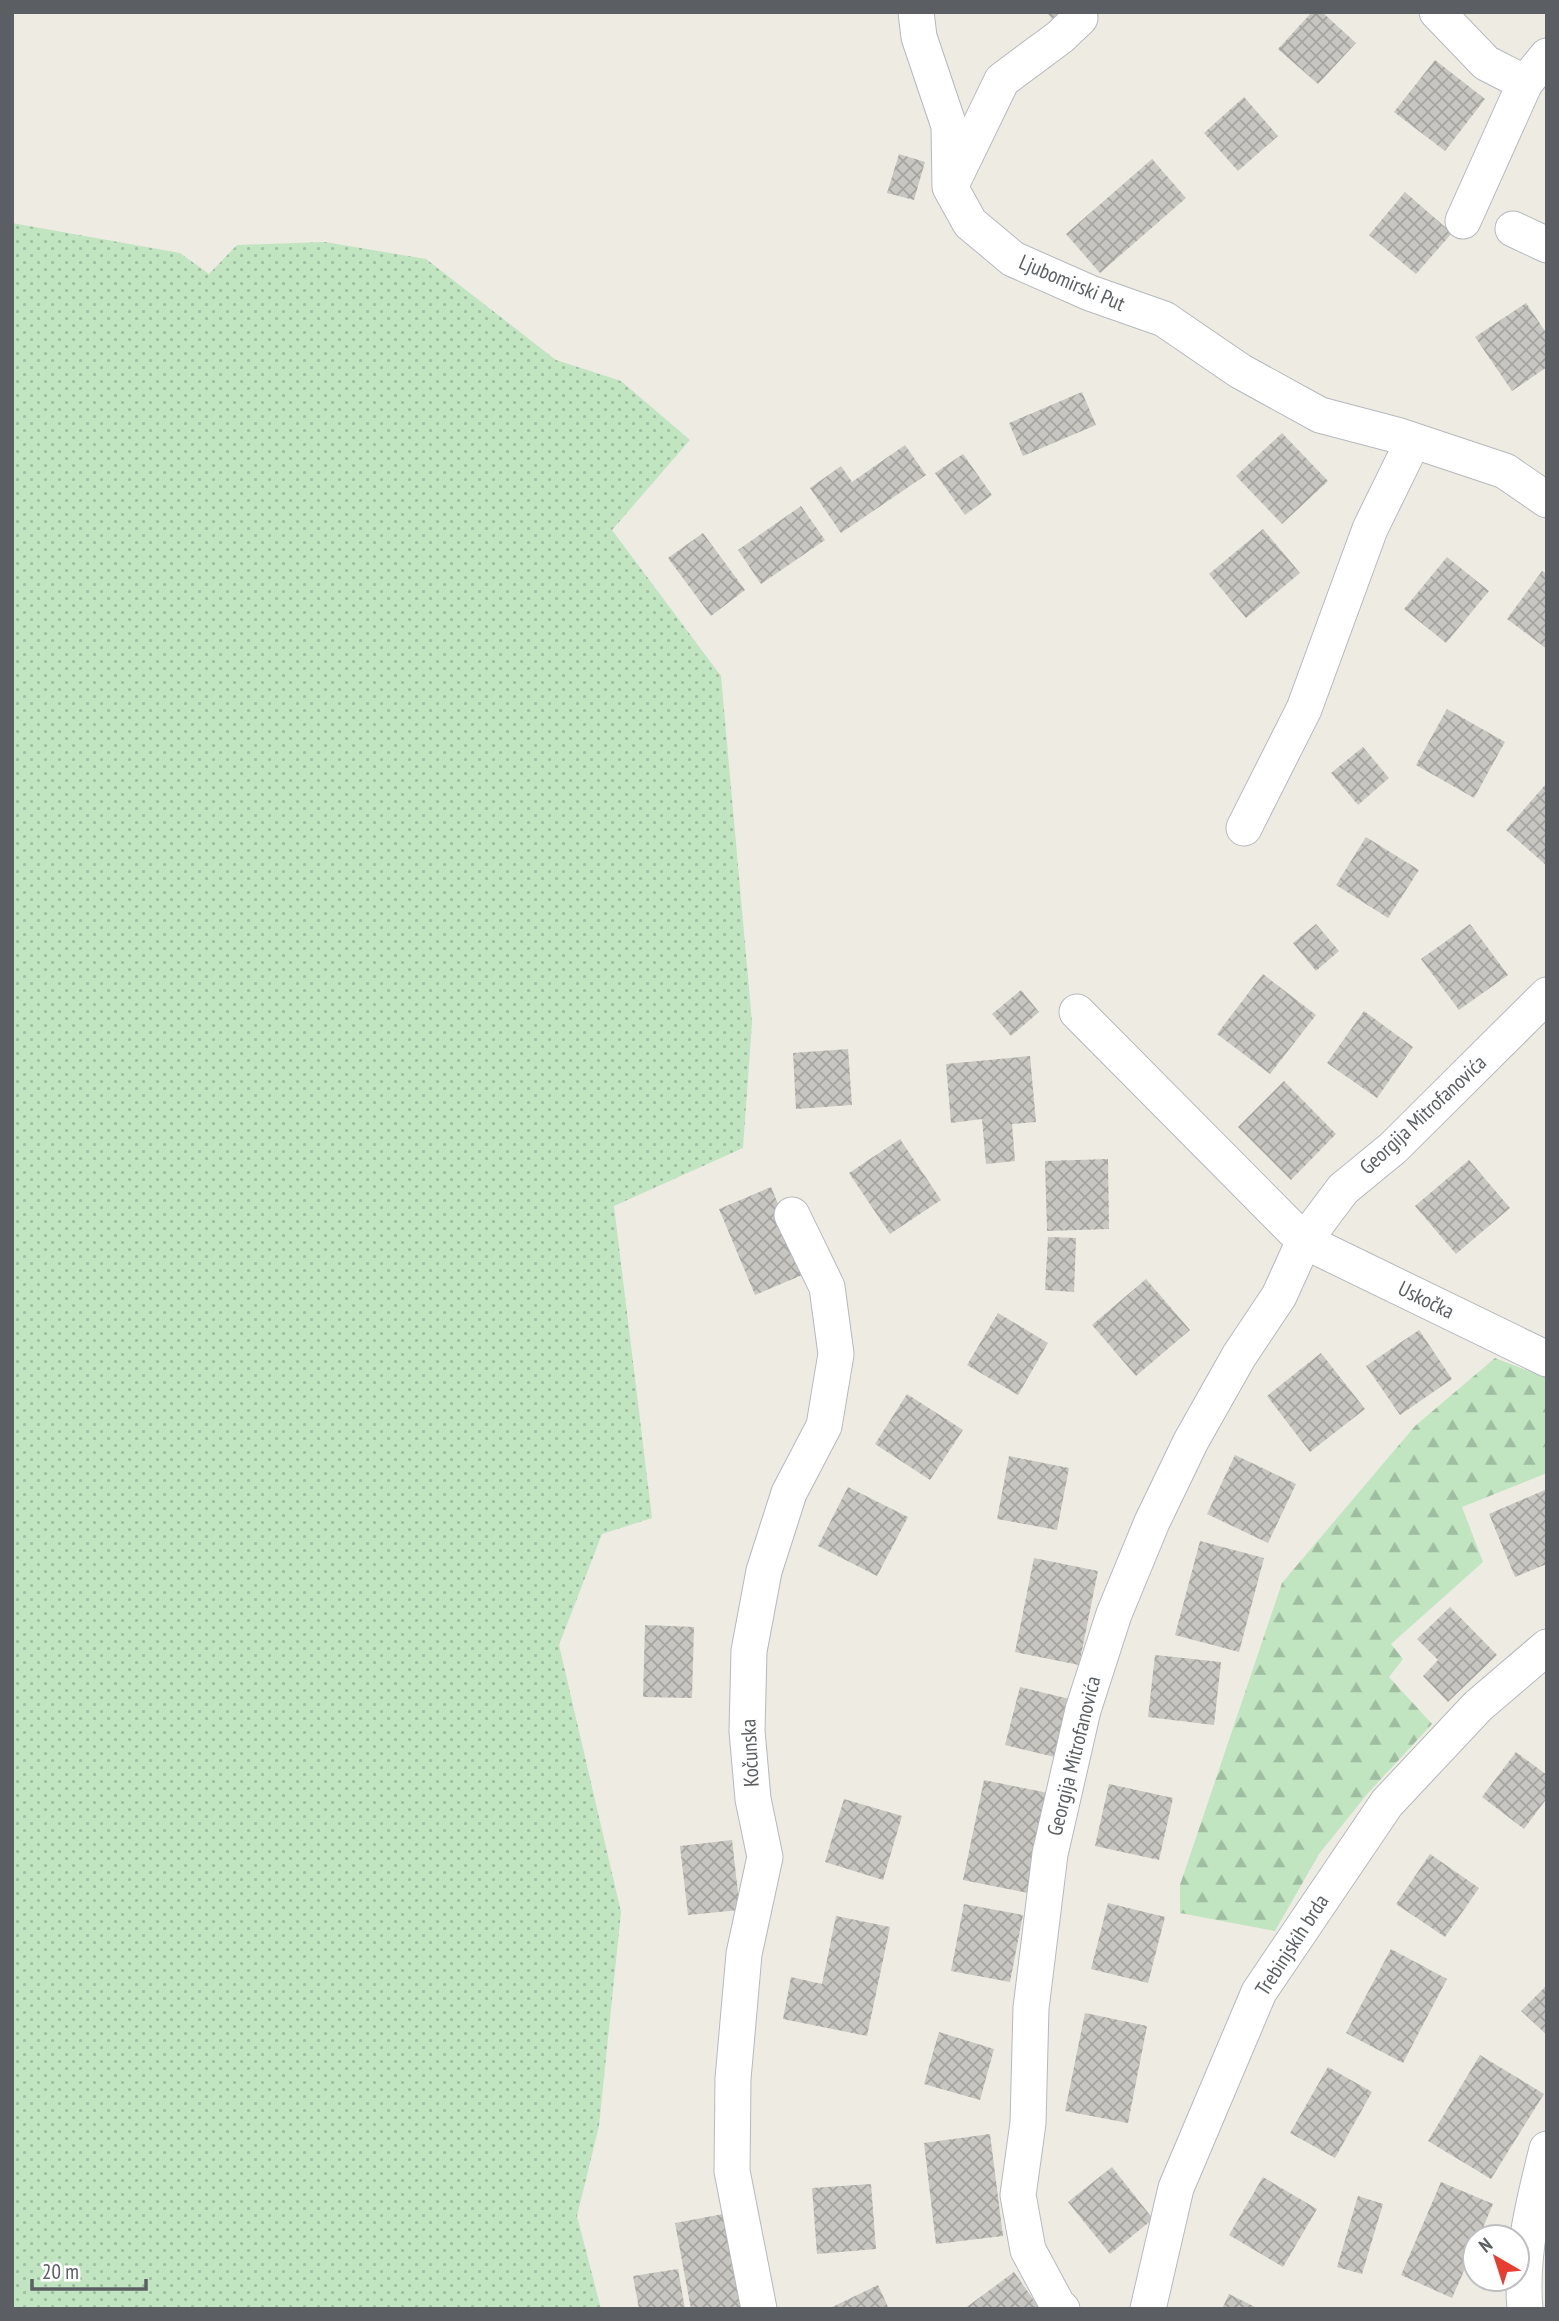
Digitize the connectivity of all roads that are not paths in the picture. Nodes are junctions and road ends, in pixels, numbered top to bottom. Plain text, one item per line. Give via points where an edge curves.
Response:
1 (916, 12) edge
2 (1437, 12) edge
3 (1080, 18) dead end
4 (1547, 56) edge
5 (1525, 83) junction
6 (950, 187) junction
7 (1463, 221) dead end
8 (1513, 229) dead end
9 (1547, 245) edge
10 (1413, 441) junction
11 (1547, 500) edge
12 (1244, 828) dead end
13 (1547, 995) edge
14 (1077, 1012) dead end
15 (792, 1215) dead end
16 (1304, 1241) junction
17 (1547, 1359) edge
18 (1547, 1647) edge
19 (1547, 2149) edge
20 (759, 2309) edge
21 (1062, 2309) edge
22 (1148, 2309) edge
23 (1525, 2309) edge

1 - 6 street via 919,37 950,126
2 - 5 street via 1486,63
3 - 6 street via 1002,80
4 - 5 street
5 - 7 street
6 - 10 street, Ljubomirski Put via 970,223 1013,259 1164,319 1240,371 1320,415
8 - 9 street
10 - 11 street, Ljubomirski Put via 1505,471
10 - 12 street via 1370,529 1304,709
13 - 16 street, Georgija Mitrofanovića via 1393,1148 1343,1189
14 - 16 street
15 - 20 street, Kočunska via 827,1287 836,1354 824,1426 789,1493 764,1571 749,1651 747,1731 753,1800 765,1857 744,1954 733,2079 732,2171
16 - 17 street, Uskočka
16 - 21 street, Georgija Mitrofanovića via 1279,1296 1191,1441 1152,1522 1083,1710 1050,1854 1031,2007 1028,2123 1018,2196 1028,2250
18 - 22 street, Trebinjskih brda via 1478,1706 1387,1803 1259,1992 1176,2188
19 - 23 street via 1529,2219

